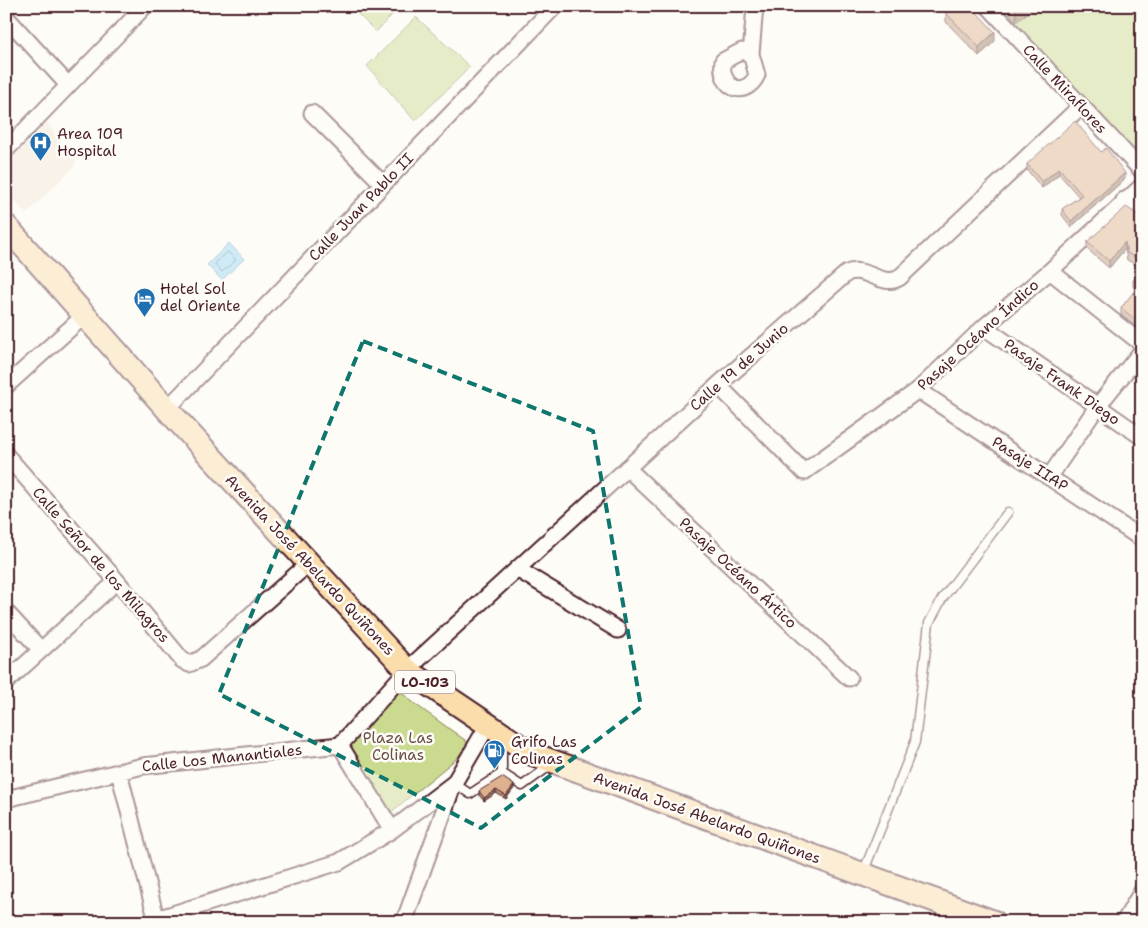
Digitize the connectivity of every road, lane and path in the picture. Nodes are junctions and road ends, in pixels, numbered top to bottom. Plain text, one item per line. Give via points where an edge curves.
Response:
1 (555, 6) edge
2 (755, 6) edge
3 (988, 6) edge
4 (141, 8) edge
5 (6, 17) edge
6 (750, 54) dead end
7 (68, 86) junction
8 (1081, 106) junction
9 (312, 113) dead end
10 (6, 150) edge
11 (1142, 171) edge
12 (383, 184) junction
13 (1142, 186) edge
14 (1124, 200) junction
15 (1142, 215) edge
16 (6, 226) edge
17 (1050, 271) junction
18 (84, 316) junction
19 (984, 327) junction
20 (1142, 344) edge
21 (1142, 351) edge
22 (718, 385) junction
23 (6, 386) edge
24 (918, 390) junction
25 (1096, 407) junction
26 (167, 409) junction
27 (1142, 437) edge
28 (6, 455) edge
29 (626, 468) junction
30 (1050, 476) junction
31 (1008, 512) dead end
32 (1142, 539) edge
33 (308, 564) junction
34 (517, 568) junction
35 (117, 581) junction
36 (6, 612) edge
37 (618, 630) dead end
38 (41, 650) junction
39 (407, 670) junction
40 (849, 678) dead end
41 (6, 682) edge
42 (495, 729) junction
43 (340, 745) junction
44 (555, 762) junction
45 (119, 772) junction
46 (502, 773) junction
47 (454, 783) junction
48 (6, 799) edge
49 (392, 830) junction
50 (862, 874) junction
51 (1142, 891) edge
52 (153, 920) edge
53 (404, 922) edge
54 (994, 922) edge
55 (1124, 922) edge

1 - 12 street, Calle Juan Pablo II
2 - 6 street
3 - 8 street, Calle Miraflores
4 - 7 street
5 - 7 street
7 - 10 street
8 - 11 street, Calle Miraflores
8 - 22 street, Calle 19 de Junio via 899,278 890,281 855,270 847,273
9 - 12 street
12 - 26 street, Calle Juan Pablo II
13 - 14 street, Pasaje Océano Índico
14 - 15 street
14 - 17 street, Pasaje Océano Índico
16 - 18 main road, Avenida José Abelardo Quiñones / LO-103
17 - 19 street, Pasaje Océano Índico
17 - 20 street
18 - 23 street
18 - 26 main road, Avenida José Abelardo Quiñones / LO-103
19 - 24 street, Pasaje Océano Índico
19 - 25 street, Pasaje Frank Diego
21 - 25 street
22 - 24 street, Pasaje Océano Índico via 804,472
22 - 29 street, Calle 19 de Junio
24 - 30 street, Pasaje IIAP
25 - 27 street, Pasaje Frank Diego
25 - 30 street
26 - 33 main road, Avenida José Abelardo Quiñones / LO-103
28 - 35 street, Calle Señor de los Milagros
29 - 34 street, Calle 19 de Junio
29 - 40 street, Pasaje Océano Ártico
30 - 32 street, Pasaje IIAP
31 - 50 lane via 942,599 928,623 916,742
33 - 35 street, Calle Señor de los Milagros via 200,660 189,664 182,660
33 - 39 main road, Avenida José Abelardo Quiñones / LO-103
34 - 37 street
34 - 39 street, Calle 19 de Junio
35 - 38 street
36 - 38 street
38 - 41 street
39 - 42 main road, Avenida José Abelardo Quiñones / LO-103
39 - 43 street
42 - 44 main road, Avenida José Abelardo Quiñones / LO-103 via 530,753
42 - 46 lane
42 - 47 street
43 - 45 street, Calle Los Manantiales via 143,766
43 - 49 street
44 - 46 lane via 522,786
44 - 50 main road, Avenida José Abelardo Quiñones / LO-103
45 - 48 street, Calle Los Manantiales
45 - 52 street
46 - 47 lane via 470,794
47 - 49 street
47 - 53 street
49 - 52 street via 339,862
50 - 54 main road, Avenida José Abelardo Quiñones / LO-103
51 - 55 street

